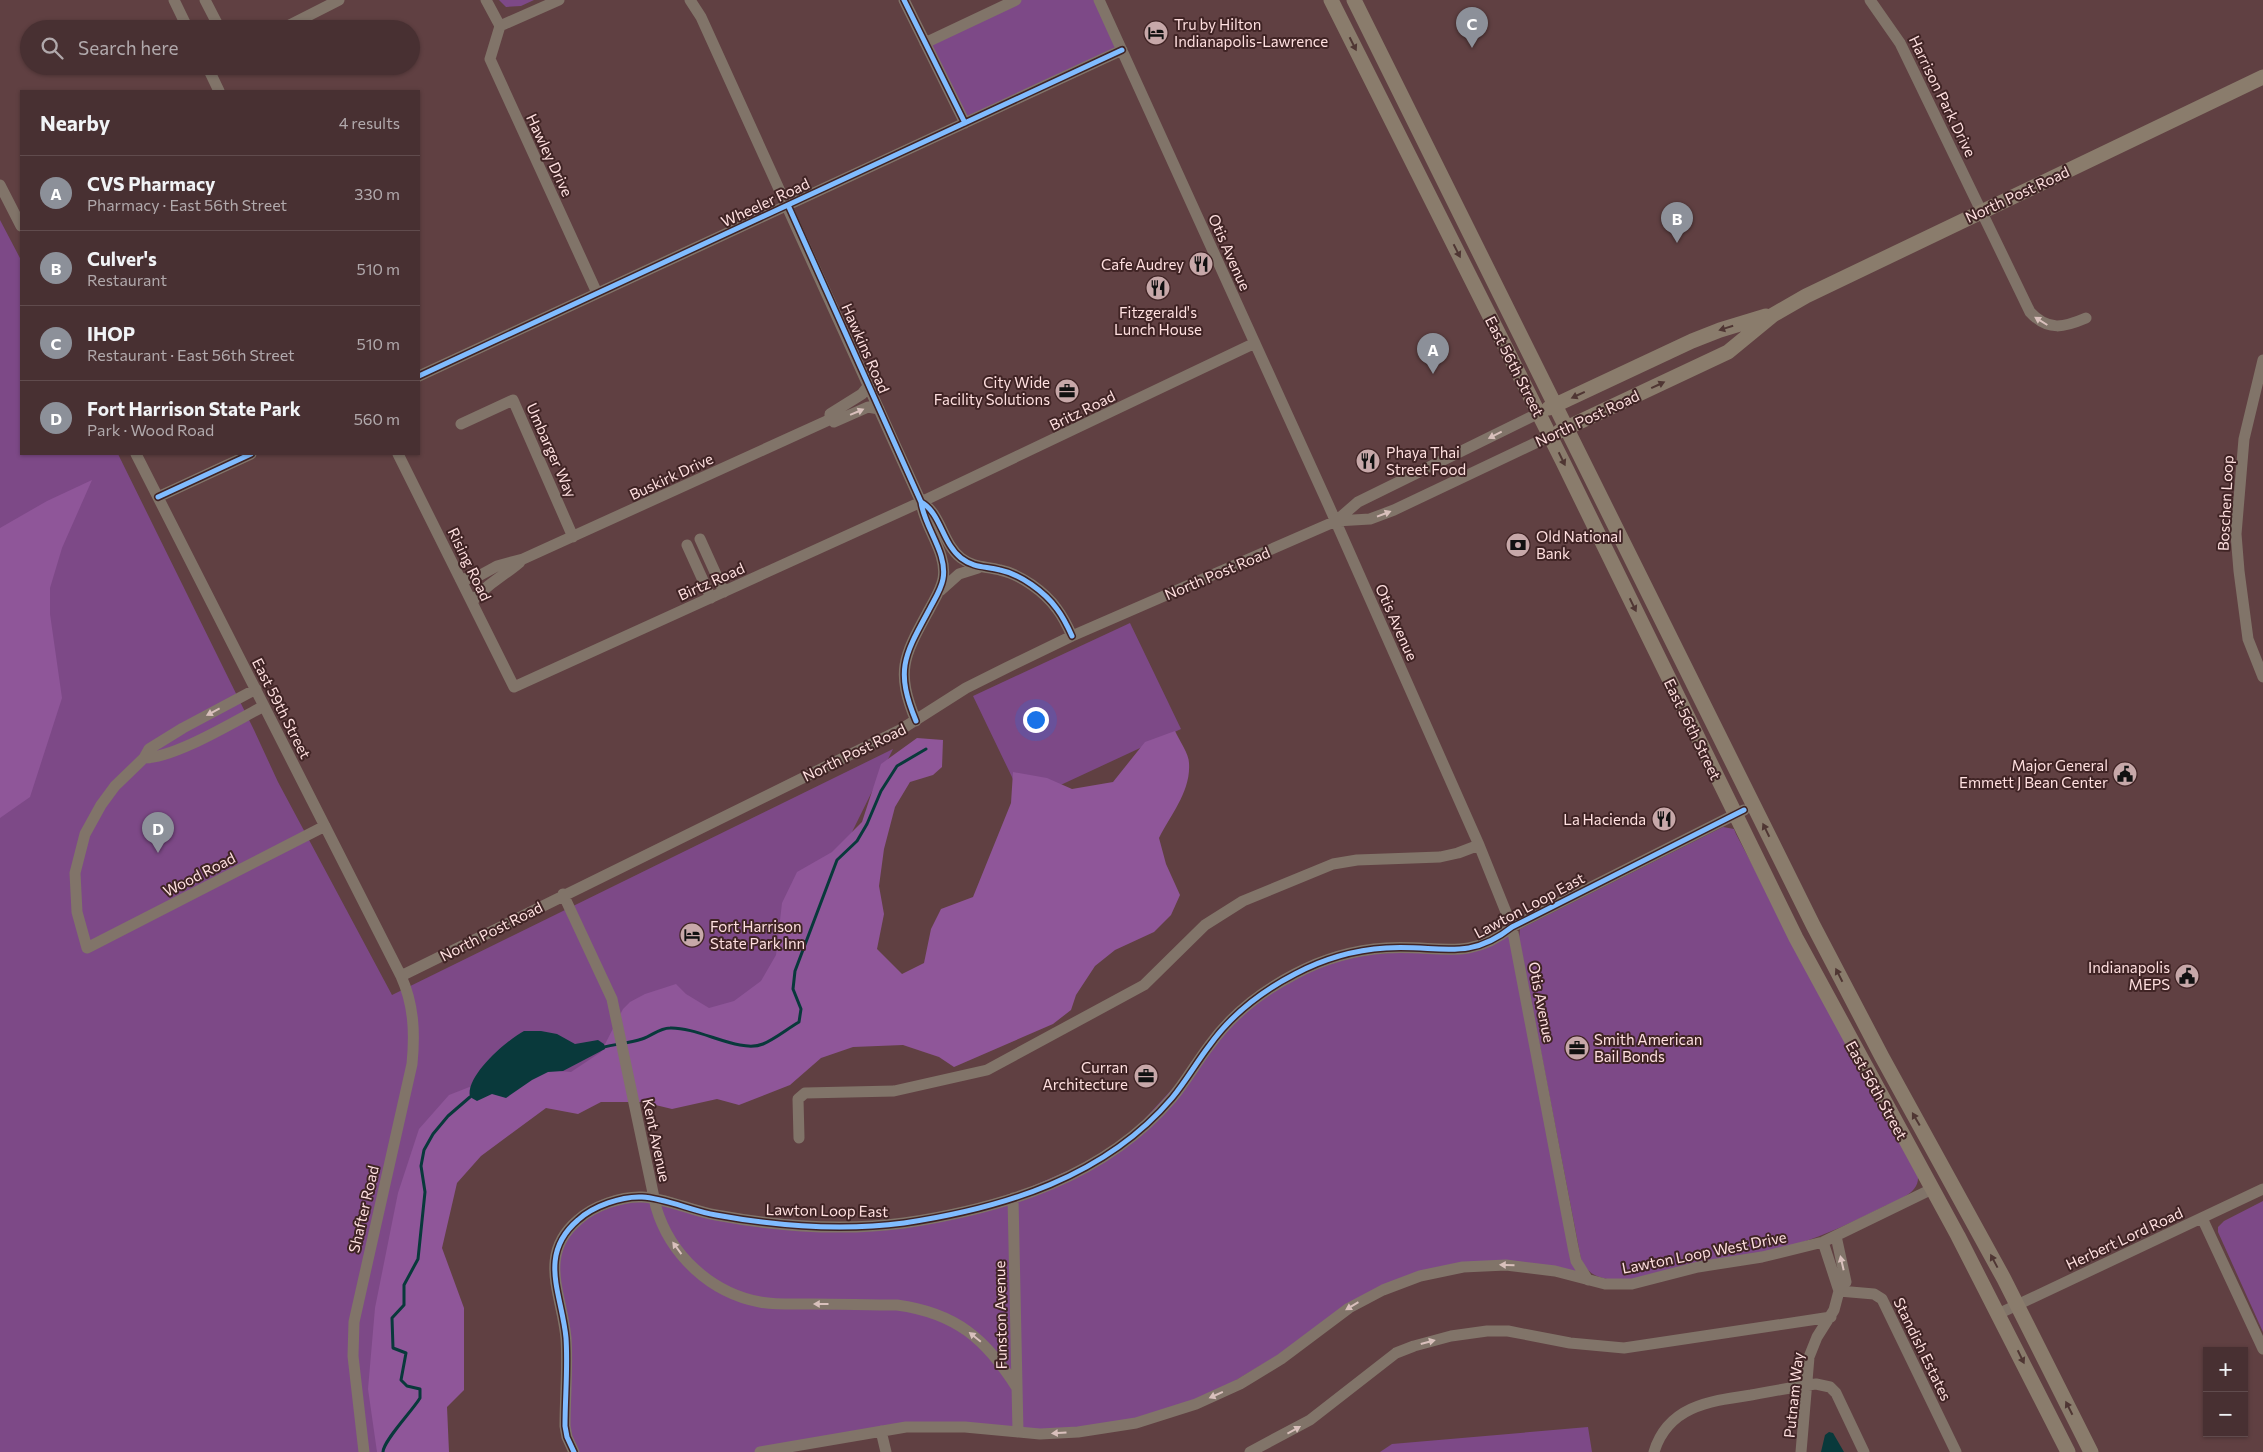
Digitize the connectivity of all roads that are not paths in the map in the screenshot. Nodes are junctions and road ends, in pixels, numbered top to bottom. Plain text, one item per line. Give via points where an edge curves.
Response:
1 (174, 0) edge
2 (205, 0) edge
3 (339, 0) edge
4 (486, 0) edge
5 (558, 0) edge
6 (904, 0) edge
7 (1016, 0) edge
8 (1099, 0) edge
9 (1331, 0) edge
10 (1354, 0) edge
11 (1870, 0) edge
12 (691, 1) edge
13 (184, 20) edge
14 (215, 20) edge
15 (300, 20) edge
16 (500, 26) junction
17 (926, 43) junction
18 (1122, 50) junction
19 (211, 75) edge
20 (2263, 77) edge
21 (1372, 80) junction
22 (218, 90) edge
23 (966, 123) junction
24 (1426, 143) junction
25 (0, 185) edge
26 (1428, 191) junction
27 (788, 205) junction
28 (1983, 210) junction
29 (20, 224) edge
30 (1471, 234) junction
31 (597, 293) junction
32 (1773, 315) junction
33 (2086, 318) dead end
34 (1255, 344) junction
35 (2263, 360) edge
36 (420, 376) edge
37 (869, 385) junction
38 (1557, 405) junction
39 (879, 408) junction
40 (1539, 413) junction
41 (831, 419) junction
42 (461, 424) dead end
43 (1568, 427) junction
44 (1550, 436) junction
45 (137, 455) edge
46 (250, 455) edge
47 (398, 455) edge
48 (158, 497) junction
49 (921, 502) junction
50 (1336, 522) junction
51 (573, 536) junction
52 (700, 539) dead end
53 (687, 545) dead end
54 (523, 559) junction
55 (978, 568) junction
56 (460, 579) junction
57 (724, 592) junction
58 (938, 593) junction
59 (711, 598) junction
60 (472, 602) junction
61 (1072, 636) junction
62 (2263, 677) edge
63 (514, 687) joint
64 (256, 689) junction
65 (264, 706) junction
66 (916, 721) junction
67 (144, 758) junction
68 (1739, 812) junction
69 (325, 826) junction
70 (1479, 845) junction
71 (563, 894) junction
72 (1512, 927) junction
73 (401, 976) junction
74 (799, 1138) dead end
75 (2263, 1189) edge
76 (1932, 1190) junction
77 (1013, 1198) junction
78 (654, 1199) junction
79 (2202, 1218) junction
80 (1836, 1236) junction
81 (1823, 1242) junction
82 (1588, 1280) junction
83 (1839, 1289) junction
84 (2017, 1304) junction
85 (1998, 1314) junction
86 (1831, 1317) junction
87 (2263, 1349) edge
88 (1807, 1386) junction
89 (1017, 1388) junction
90 (881, 1431) junction
91 (1018, 1432) junction
92 (364, 1452) edge
93 (574, 1452) edge
94 (760, 1452) edge
95 (886, 1452) edge
96 (1250, 1452) edge
97 (1654, 1452) edge
98 (1801, 1452) edge
99 (1864, 1452) edge
100 (1956, 1452) edge
101 (2068, 1452) edge
102 (2091, 1452) edge

1 - 13 street
2 - 14 street
3 - 15 street
4 - 16 street
5 - 16 street
6 - 17 street
7 - 17 street
8 - 18 street, Otis Avenue
9 -> 21 main road, East 56th Street
10 - 24 main road, East 56th Street
11 - 28 street, Harrison Park Drive via 1900,43
12 - 27 street, Hawkins Road
16 - 31 street, Hawley Drive via 490,59
17 - 23 street
18 - 23 street, Wheeler Road
18 - 34 street, Otis Avenue
19 - 22 street
20 - 28 main road, North Post Road
21 - 24 main road via 1392,98 1415,141
21 - 26 main road, East 56th Street
23 - 27 street, Wheeler Road
24 - 30 main road, East 56th Street
25 - 29 street
26 - 30 main road via 1438,190 1456,223
26 -> 40 main road, East 56th Street
27 - 31 street, Wheeler Road
27 - 37 street, Hawkins Road
28 - 32 main road, North Post Road
33 -> 28 street, Harrison Park Drive via 2056,327 2046,325 2034,316
30 - 38 main road, East 56th Street
31 - 36 street, Wheeler Road
32 -> 38 main road, North Post Road via 1692,341
43 -> 32 main road, North Post Road via 1728,352
34 - 49 street, Britz Road
34 - 50 street, Otis Avenue
35 - 62 street, Boschen Loop via 2244,439 2236,534 2248,639
37 - 39 street, Hawkins Road
37 - 41 street, Buskirk Drive via 862,394 830,414
38 - 40 main road, North Post Road
38 - 43 main road, East 56th Street
41 -> 39 street, Buskirk Drive via 834,422 868,407
39 - 49 street, Hawkins Road
40 - 44 main road, East 56th Street
40 -> 50 street, North Post Road via 1358,502
41 - 51 street, Buskirk Drive
42 - 51 street, Umbarger Way via 513,400
43 - 44 main road, North Post Road
84 -> 43 main road, East 56th Street via 1813,926
50 -> 44 street, North Post Road via 1370,519 1394,510
44 -> 68 main road, East 56th Street
45 - 48 street, East 59th Street
46 - 48 street
47 - 56 street, Rising Road
48 - 64 street, East 59th Street
49 - 55 street, Hawkins Road via 930,507 953,550
49 - 57 street, Birtz Road
49 - 58 street, Hawkins Road via 944,569
50 - 61 street, North Post Road
50 - 70 street, Otis Avenue
51 - 54 street, Buskirk Drive
52 - 57 street
53 - 59 street
54 - 56 street, Buskirk Drive via 497,566 475,578
54 - 60 street, Buskirk Drive via 503,578 482,590
55 - 58 street via 959,574
55 - 61 street, Hawkins Road via 1009,572 1046,596
56 - 60 street, Rising Road
57 - 59 street, Birtz Road
58 - 66 street, Hawkins Road via 905,661 905,688
59 - 63 street, Birtz Road
60 - 63 street, Rising Road
61 - 66 street, North Post Road via 975,684
64 - 65 street, East 59th Street
64 -> 67 street via 183,728 149,749
65 - 67 street via 189,744 153,758
65 - 69 street, East 59th Street
66 - 71 street, North Post Road
67 - 69 street, Wood Road via 108,795 81,845 75,890 78,923 86,948
68 - 72 street, Lawton Loop East
68 - 76 main road, East 56th Street via 1824,993
69 - 73 street, East 59th Street
70 - 72 street, Otis Avenue
70 - 74 street via 1441,857 1353,860 1313,870 1220,914 1200,929 1144,984 987,1070 894,1091 806,1093 798,1100
71 - 73 street, North Post Road
71 - 78 street, Kent Avenue via 608,990 628,1068
72 - 77 street, Lawton Loop East via 1475,948 1381,948 1339,956 1290,976 1257,997 1226,1026 1174,1096 1129,1140 1079,1172
72 - 82 street, Otis Avenue via 1576,1261
73 - 92 street, Shafter Road via 412,1011 413,1054 357,1303 353,1337
75 - 79 street, Herbert Lord Road
76 - 80 street, Lawton Loop West Drive
76 - 85 main road, East 56th Street
77 - 78 street, Lawton Loop East via 946,1216 864,1226 749,1220
77 - 89 street, Funston Avenue
89 -> 78 street, Kent Avenue via 1004,1366 981,1341 949,1319 926,1310 887,1305 761,1302 715,1285 688,1264 673,1244 660,1220
78 - 93 street via 634,1197 591,1210 569,1228 558,1247 554,1274 566,1343 565,1426 566,1437
79 - 84 street, Herbert Lord Road
79 - 87 street
80 - 81 street, Lawton Loop West Drive
83 -> 80 street, Putnam Way via 1846,1282
81 - 82 street, Lawton Loop West Drive via 1632,1284 1614,1285
81 - 83 street
82 -> 91 street, Lawton Loop West Drive via 1548,1269 1506,1265 1463,1267 1420,1276 1361,1301 1273,1365 1196,1404 1154,1418 1107,1428 1051,1434
83 - 86 street, Putnam Way
83 - 100 street, Standish Estates via 1874,1294 1882,1299
84 - 85 street, Herbert Lord Road
102 -> 84 main road, East 56th Street
85 -> 101 main road, East 56th Street
86 - 88 street, Putnam Way via 1817,1337 1809,1357
96 -> 86 street via 1310,1420 1388,1359 1417,1345 1466,1333 1494,1330 1624,1348
88 - 97 street via 1699,1404 1677,1417 1660,1437
88 - 98 street, Putnam Way
88 - 99 street via 1824,1384 1836,1393
89 - 91 street, Funston Avenue
90 - 91 street, Lawton Loop West Drive via 936,1426
90 - 94 street, Lawton Loop West Drive
90 - 95 street

